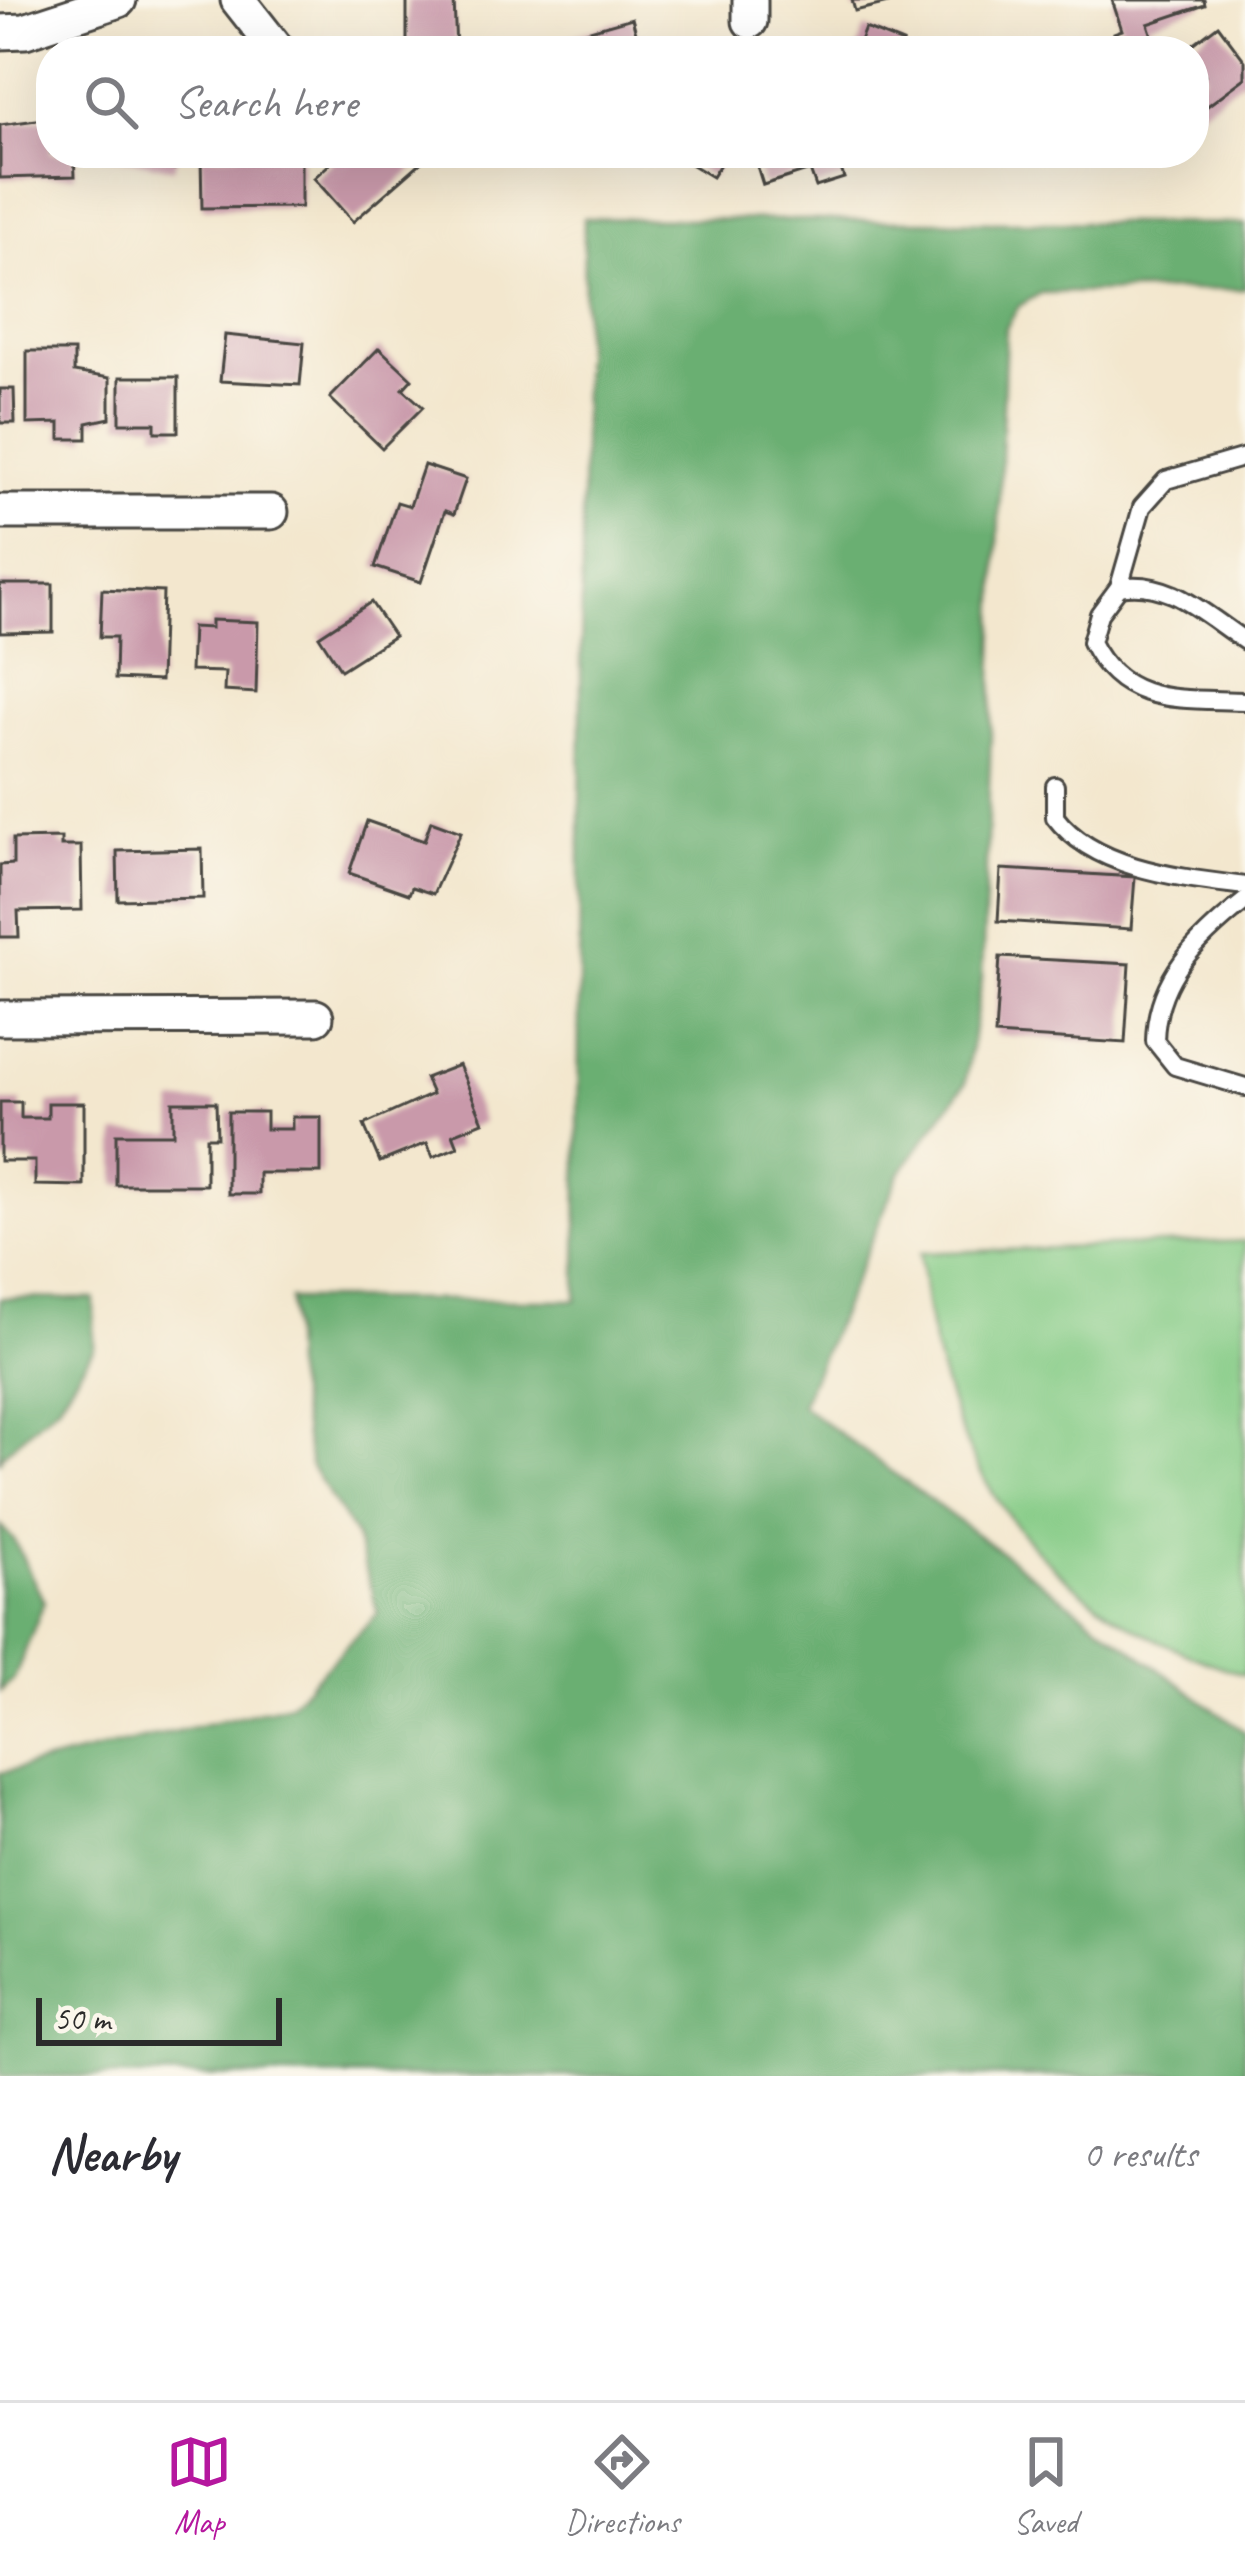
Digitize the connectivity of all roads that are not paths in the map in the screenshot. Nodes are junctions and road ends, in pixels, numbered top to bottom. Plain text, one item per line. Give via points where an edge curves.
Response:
1 (119, 0) edge
2 (238, 0) edge
3 (0, 32) edge
4 (266, 36) edge
5 (1245, 457) edge
6 (0, 512) edge
7 (271, 512) dead end
8 (1119, 587) junction
9 (1245, 641) edge
10 (1245, 701) edge
11 (1054, 786) dead end
12 (1245, 886) edge
13 (1245, 901) edge
14 (316, 1017) dead end
15 (0, 1018) edge
16 (1245, 1088) edge

1 - 3 street
2 - 4 street
5 - 8 lane via 1166,480 1142,507
6 - 7 street
8 - 9 lane via 1164,587
8 - 10 lane via 1091,642 1106,672 1131,689 1173,698
11 - 12 lane via 1055,817 1091,850
13 - 16 lane via 1178,965 1156,1006 1155,1042 1175,1066
14 - 15 street

